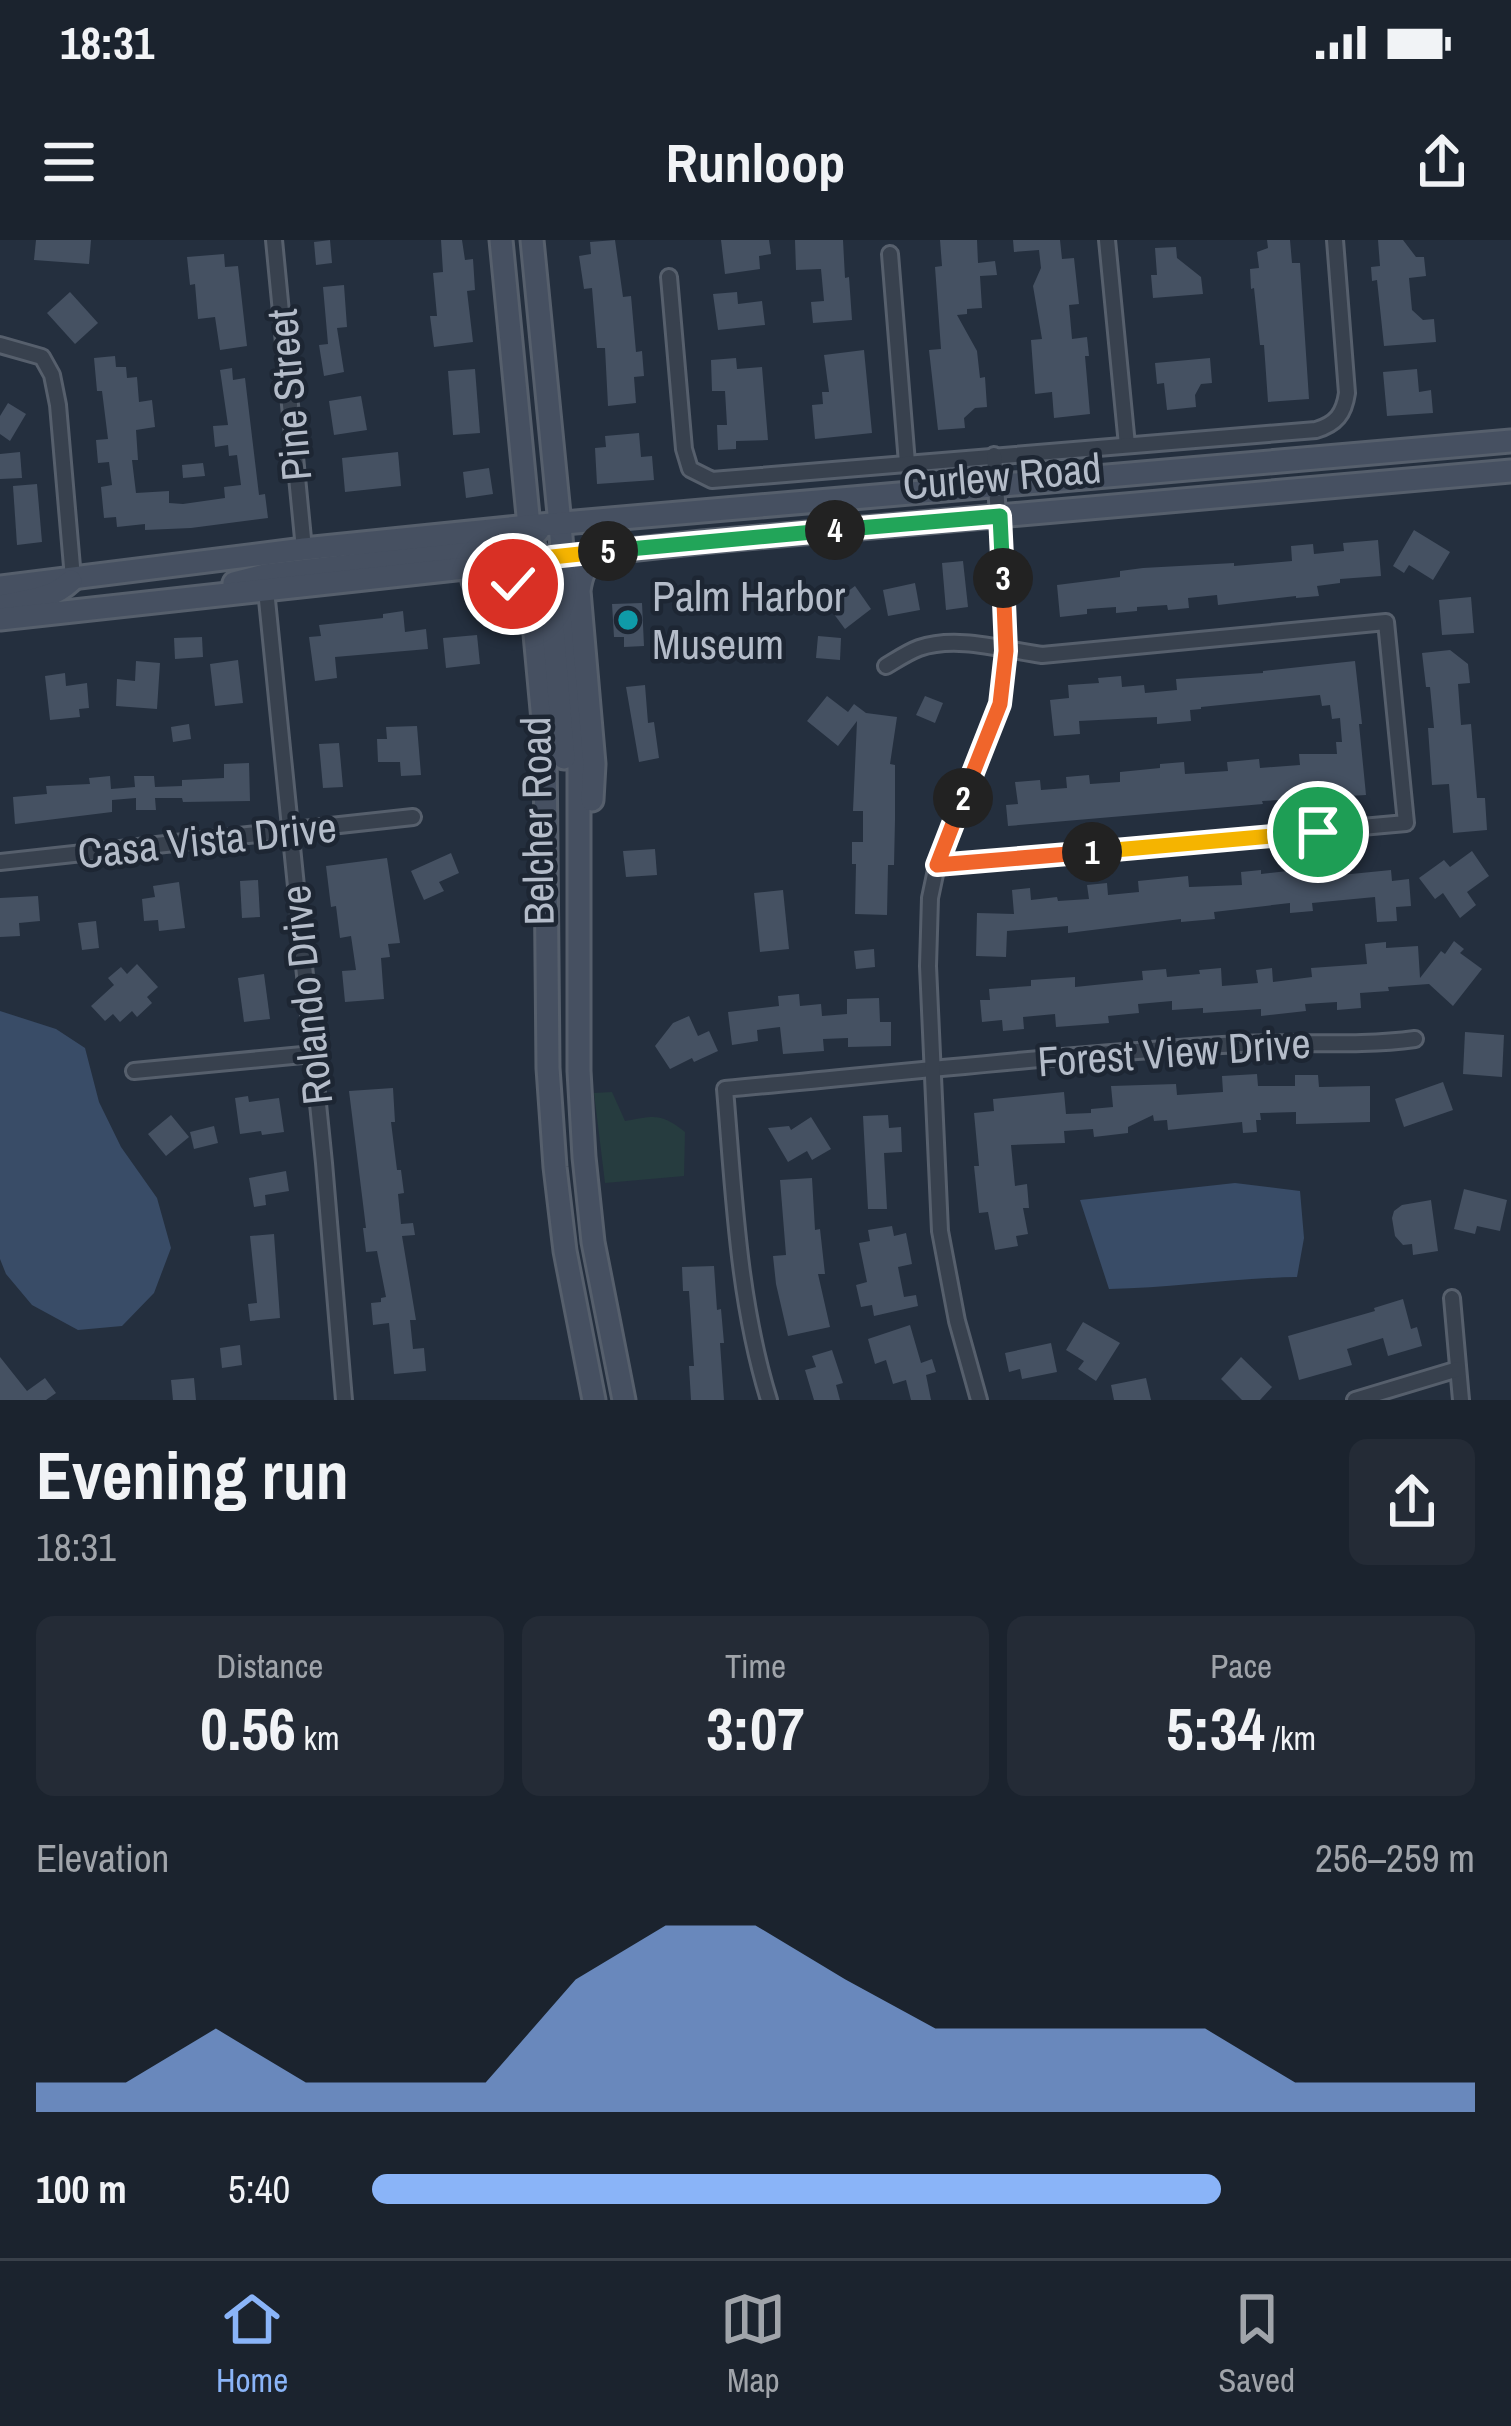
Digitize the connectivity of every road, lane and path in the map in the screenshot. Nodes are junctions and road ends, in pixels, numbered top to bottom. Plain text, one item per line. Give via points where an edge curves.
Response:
1 (274, 240) edge
2 (532, 240) edge
3 (1107, 240) edge
4 (1335, 240) edge
5 (502, 246) edge
6 (890, 254) dead end
7 (536, 277) junction
8 (669, 277) dead end
9 (0, 345) edge
10 (1511, 442) edge
11 (1127, 445) junction
12 (994, 455) junction
13 (908, 463) junction
14 (1511, 471) edge
15 (997, 486) junction
16 (830, 500) junction
17 (1000, 516) junction
18 (603, 520) junction
19 (499, 529) junction
20 (547, 541) junction
21 (304, 549) junction
22 (598, 553) junction
23 (73, 578) junction
24 (330, 583) junction
25 (0, 587) edge
26 (266, 590) junction
27 (176, 600) junction
28 (532, 602) junction
29 (0, 606) edge
30 (0, 619) edge
31 (1006, 651) junction
32 (886, 666) dead end
33 (413, 817) dead end
34 (289, 832) junction
35 (0, 862) edge
36 (937, 865) junction
37 (579, 896) junction
38 (1415, 1039) dead end
39 (313, 1054) junction
40 (932, 1070) junction
41 (134, 1071) dead end
42 (1451, 1298) dead end
43 (1458, 1369) junction
44 (344, 1400) edge
45 (594, 1400) edge
46 (624, 1400) edge
47 (769, 1400) edge
48 (979, 1400) edge
49 (1354, 1400) edge
50 (1461, 1400) edge

1 - 21 street, Pine Street
2 - 7 main road, Belcher Road
3 - 11 street
4 - 11 street via 1347,393 1339,418 1316,430
5 - 19 main road via 514,497
5 - 20 main road, Belcher Road
6 - 13 street
7 - 18 main road via 569,493 574,505
7 - 20 main road, Belcher Road via 557,494
8 - 13 street via 690,469 712,480
9 - 23 street via 42,357 52,375
10 - 15 main road, Curlew Road
11 - 12 street
12 - 13 street
12 - 15 street
14 - 17 main road, Curlew Road
15 - 16 main road, Curlew Road
15 - 17 street
16 - 18 main road, Curlew Road
16 - 20 main road via 775,518
17 - 22 main road, Curlew Road
17 - 31 street
18 - 20 main road, Curlew Road
19 - 20 main road, Curlew Road
19 - 21 main road, Curlew Road
20 - 22 main road, Curlew Road
20 - 24 main road, Curlew Road
20 - 27 main road via 265,575
20 - 28 main road, Belcher Road
20 - 37 main road, Belcher Road via 579,765
21 - 23 main road, Curlew Road
22 - 37 main road via 579,591 594,764
23 - 25 main road, Curlew Road
23 - 29 main road via 44,598
24 - 26 main road, Curlew Road
24 - 28 main road via 378,592 495,578
26 - 27 main road, Curlew Road
26 - 34 street, Rolando Drive
27 - 30 main road, Curlew Road
28 - 45 main road, Belcher Road via 545,742 555,1167
31 - 32 street via 980,643 921,647
31 - 36 street via 1000,704
31 - 36 street via 1042,655 1386,622 1406,824
33 - 34 street, Casa Vista Drive
34 - 35 street, Casa Vista Drive
34 - 39 street, Rolando Drive
36 - 40 street via 928,966
37 - 46 main road, Belcher Road via 584,1157
38 - 40 street, Forest View Drive via 1241,1044
39 - 41 street
39 - 44 street, Rolando Drive
40 - 47 street, Forest View Drive via 725,1090 739,1253
40 - 48 street via 940,1231
42 - 43 street
43 - 49 street
43 - 50 street

